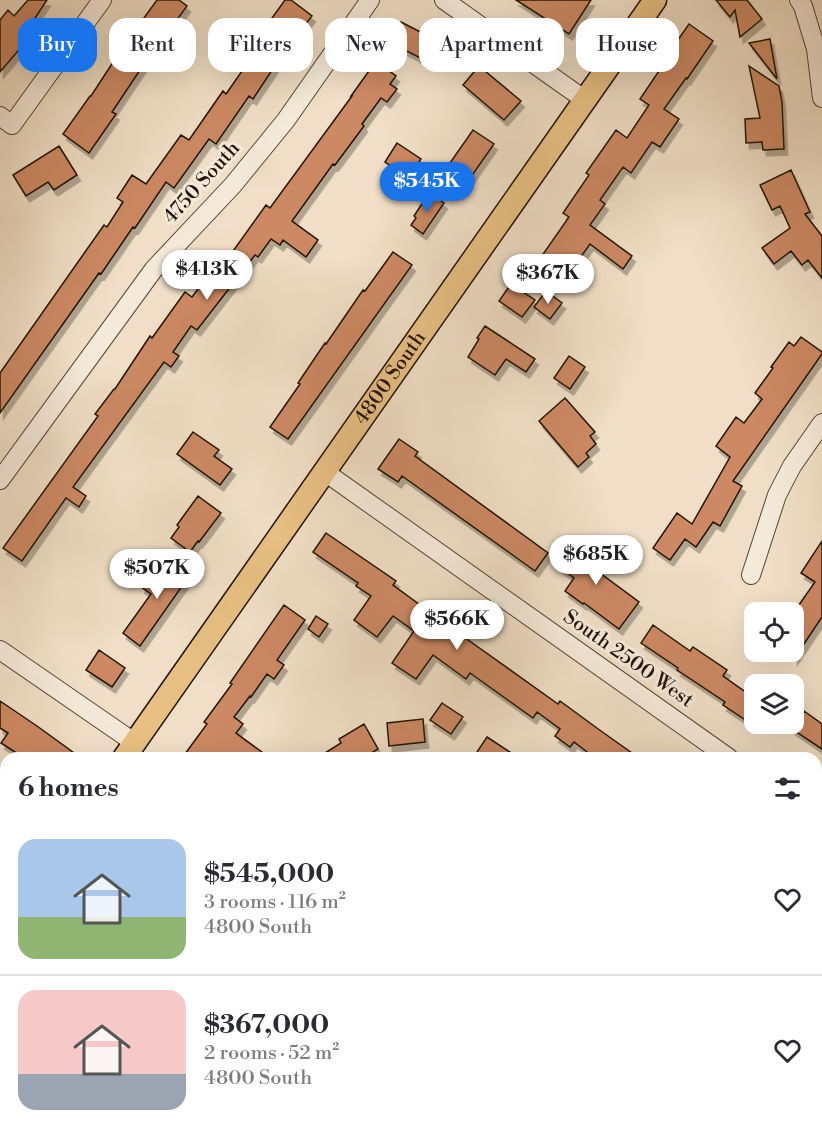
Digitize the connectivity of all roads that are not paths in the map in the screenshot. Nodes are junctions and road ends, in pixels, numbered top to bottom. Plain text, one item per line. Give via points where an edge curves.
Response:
1 (102, 0) edge
2 (370, 0) edge
3 (444, 0) edge
4 (655, 0) edge
5 (800, 0) edge
6 (822, 98) edge
7 (585, 100) junction
8 (6, 121) edge
9 (822, 423) edge
10 (325, 472) junction
11 (0, 480) edge
12 (751, 575) dead end
13 (0, 650) edge
14 (130, 750) edge
15 (721, 752) edge

1 - 8 street
2 - 11 street, 4750 South via 286,120 233,185 154,269
3 - 7 street
4 - 7 main road, 4800 South
5 - 6 street via 816,49
7 - 10 main road, 4800 South
9 - 12 street via 777,495
10 - 14 main road, 4800 South
10 - 15 street, South 2500 West
13 - 14 street

